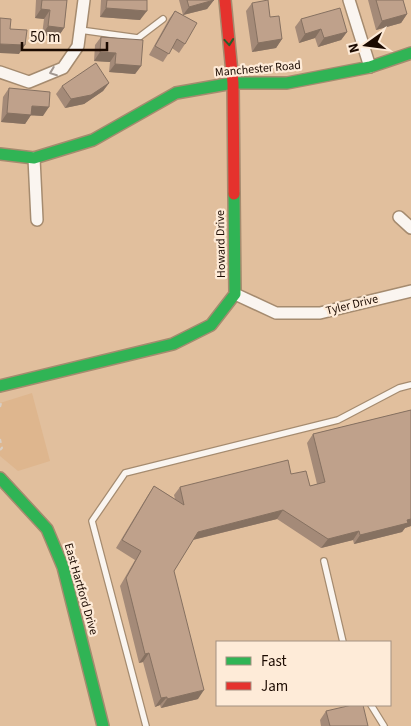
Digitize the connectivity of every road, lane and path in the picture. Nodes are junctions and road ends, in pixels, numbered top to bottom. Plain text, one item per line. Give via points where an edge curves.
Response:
1 (84, 0) edge
2 (225, 0) edge
3 (350, 0) edge
4 (163, 18) dead end
5 (80, 30) junction
6 (411, 53) edge
7 (370, 67) junction
8 (0, 72) edge
9 (233, 83) junction
10 (0, 154) edge
11 (34, 158) junction
12 (399, 217) dead end
13 (37, 220) dead end
14 (411, 228) edge
15 (411, 291) edge
16 (235, 294) junction
17 (411, 385) edge
18 (0, 386) edge
19 (2, 400) dead end
20 (0, 407) edge
21 (0, 439) edge
22 (0, 450) edge
23 (0, 478) edge
24 (324, 561) dead end
25 (343, 641) edge
26 (372, 706) edge
27 (103, 726) edge
28 (146, 726) edge
29 (384, 726) edge

1 - 5 street
2 -> 9 street, Howard Drive
3 - 7 street
4 - 5 lane via 138,38
5 -> 8 street via 78,46 62,68 29,82
6 - 7 street, Manchester Road
7 - 9 street, Manchester Road via 287,83
9 - 11 street, Manchester Road via 176,93 93,140
9 - 16 street, Howard Drive
10 - 11 street, Manchester Road
11 - 13 street
12 - 14 street
15 - 16 street, Tyler Drive via 320,313 276,313
16 - 18 street, Howard Drive via 212,325 174,344
17 - 28 lane via 338,420 126,472 92,521
19 - 20 path
21 - 22 path
23 - 27 street, East Hartford Drive via 48,529 68,584
24 - 25 lane
26 - 29 lane

